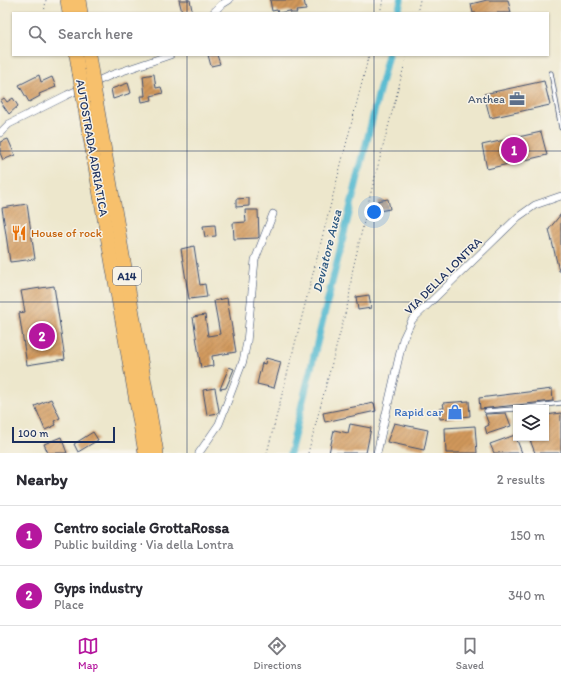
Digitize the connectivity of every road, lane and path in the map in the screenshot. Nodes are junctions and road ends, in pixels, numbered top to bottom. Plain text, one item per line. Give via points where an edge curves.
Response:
1 (46, 0) edge
2 (67, 0) edge
3 (79, 0) edge
4 (229, 0) edge
5 (383, 0) edge
6 (420, 0) edge
7 (44, 12) edge
8 (69, 12) edge
9 (81, 12) edge
10 (214, 12) edge
11 (380, 12) edge
12 (417, 12) edge
13 (76, 56) edge
14 (89, 56) edge
15 (167, 56) edge
16 (369, 56) edge
17 (407, 56) edge
18 (551, 73) dead end
19 (561, 128) edge
20 (1, 129) edge
21 (561, 196) edge
22 (273, 214) dead end
23 (561, 403) edge
24 (545, 405) edge
25 (513, 409) edge
26 (486, 411) dead end
27 (145, 453) edge
28 (157, 453) edge
29 (199, 453) edge
30 (267, 453) edge
31 (308, 453) edge
32 (377, 453) edge

1 - 7 path
2 - 8 highway
3 - 9 highway
4 - 10 street
5 - 11 path
6 - 12 path
13 - 27 highway, AUTOSTRADA ADRIATICA / A14, bridge
14 - 28 highway, AUTOSTRADA ADRIATICA / A14, bridge
15 - 20 street via 111,75
16 - 30 path
17 - 31 path via 369,200 352,273 350,299
18 - 19 lane
21 - 32 street, VIA DELLA LONTRA via 535,206 518,217 412,320 403,339
22 - 29 street via 255,260 243,361 219,424
23 - 24 lane
25 - 26 lane

